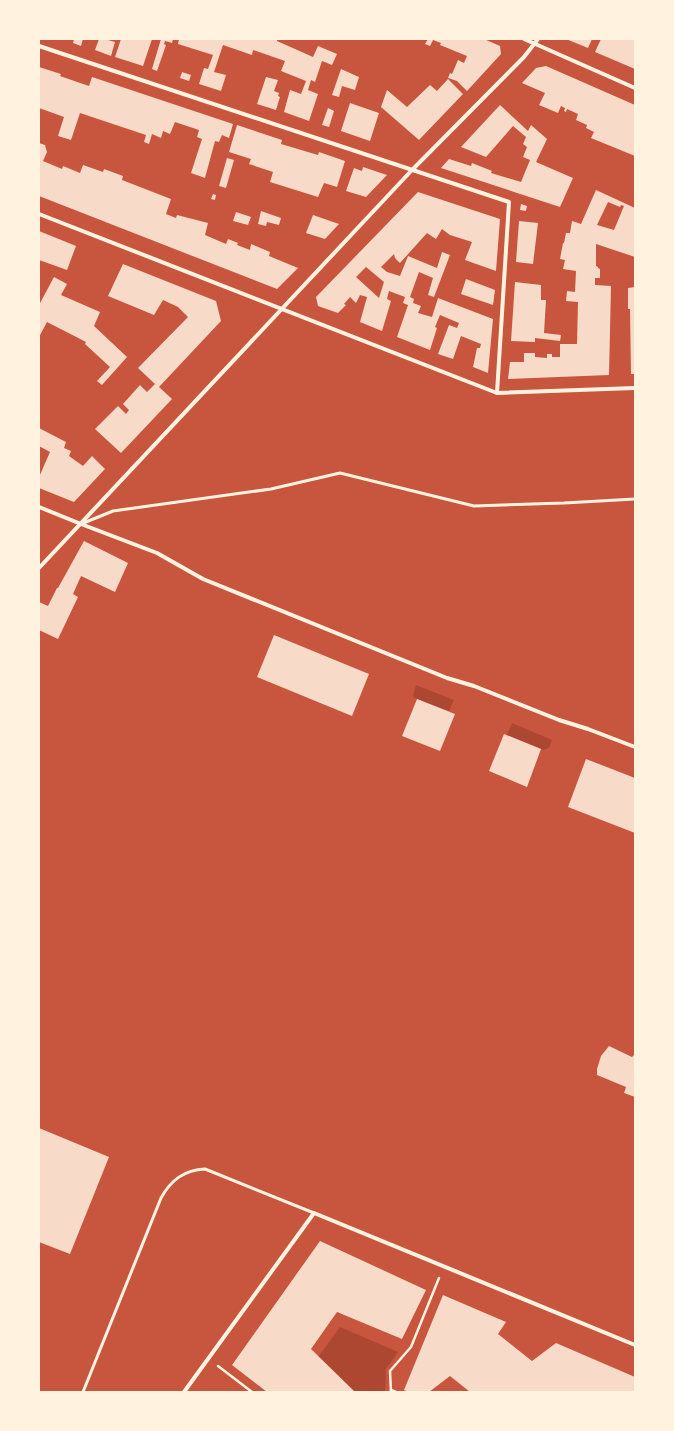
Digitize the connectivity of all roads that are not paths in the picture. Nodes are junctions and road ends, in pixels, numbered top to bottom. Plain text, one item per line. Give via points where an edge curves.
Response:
1 (524, 39) edge
2 (538, 39) edge
3 (535, 44) junction
4 (39, 46) edge
5 (635, 88) edge
6 (412, 170) junction
7 (39, 214) edge
8 (281, 309) junction
9 (635, 388) edge
10 (497, 393) junction
11 (635, 499) edge
12 (39, 507) edge
13 (81, 524) junction
14 (39, 568) edge
15 (635, 748) edge
16 (314, 1213) junction
17 (635, 1345) edge
18 (83, 1392) edge
19 (184, 1392) edge

1 - 3 street
2 - 3 street
3 - 5 street
3 - 6 street
4 - 6 street
6 - 8 street
6 - 10 street via 509,202
7 - 8 street
8 - 10 street
8 - 13 street
9 - 10 street
11 - 13 lane via 474,506 340,473 271,489 113,511
12 - 13 street
13 - 14 street
13 - 15 street via 157,553 203,579 447,678
16 - 17 street
16 - 18 lane via 204,1169 184,1173 175,1179 161,1198
16 - 19 street

